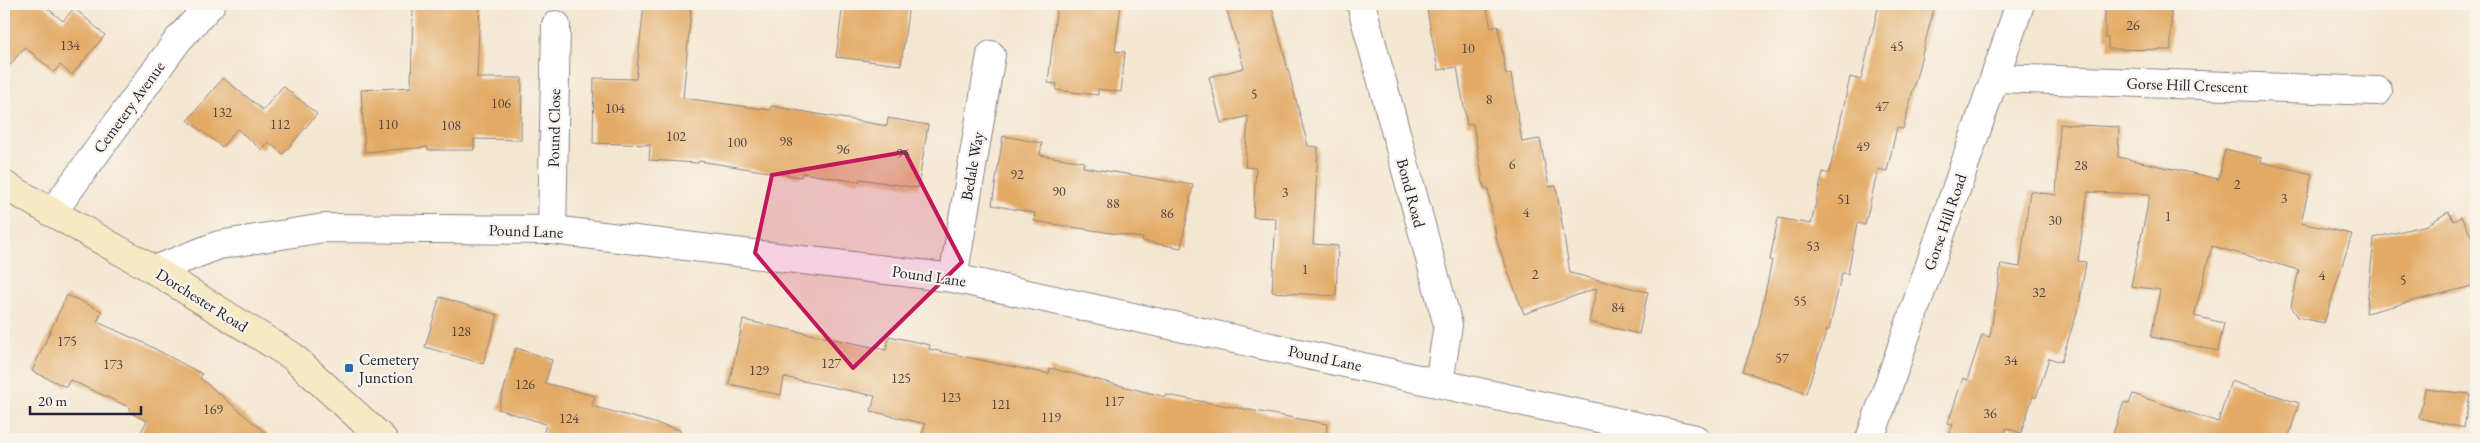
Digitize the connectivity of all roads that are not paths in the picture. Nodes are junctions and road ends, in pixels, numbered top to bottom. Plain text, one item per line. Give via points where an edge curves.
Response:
1 (211, 4) edge
2 (1361, 4) edge
3 (2020, 4) edge
4 (556, 25) dead end
5 (991, 55) dead end
6 (1995, 78) junction
7 (2378, 91) dead end
8 (4, 185) edge
9 (52, 214) junction
10 (552, 230) junction
11 (154, 270) junction
12 (953, 278) junction
13 (1439, 383) junction
14 (383, 439) edge
15 (1695, 439) edge
16 (1870, 439) edge

1 - 9 street, Cemetery Avenue via 178,40
2 - 13 street, Bond Road via 1448,325
3 - 6 street, Gorse Hill Road
4 - 10 street, Pound Close
5 - 12 street, Bedale Way
6 - 7 street, Gorse Hill Crescent
6 - 16 street, Gorse Hill Road
8 - 9 street, Dorchester Road
9 - 11 street, Dorchester Road
10 - 11 street, Pound Lane via 324,228 219,245
10 - 12 street, Pound Lane
11 - 14 street, Dorchester Road via 292,356
12 - 13 street, Pound Lane
13 - 15 street, Pound Lane

